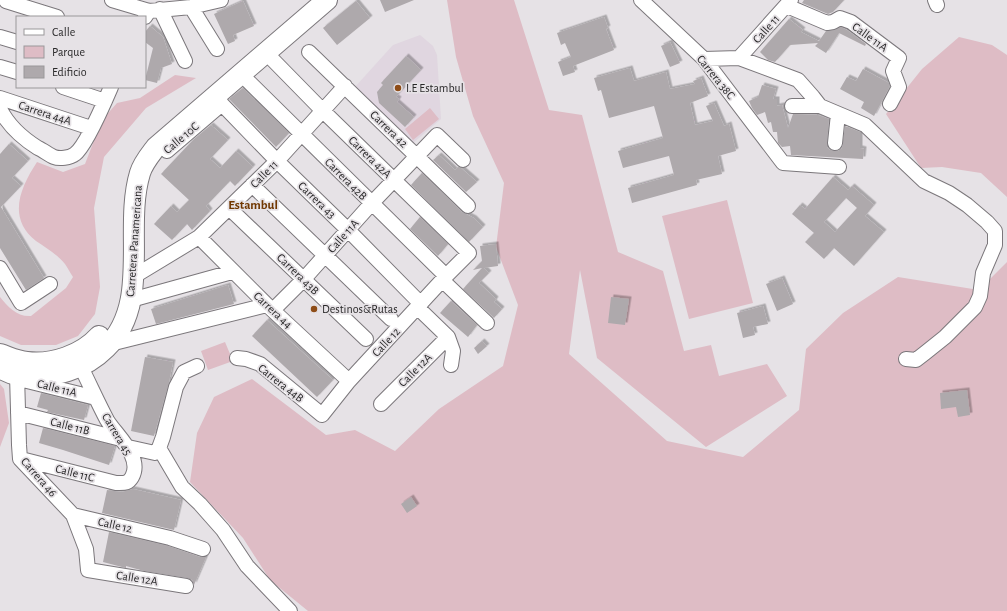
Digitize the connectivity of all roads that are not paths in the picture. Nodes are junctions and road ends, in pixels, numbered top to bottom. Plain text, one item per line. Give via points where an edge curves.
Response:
1 (112, 0) edge
2 (221, 0) edge
3 (308, 0) edge
4 (327, 0) edge
5 (641, 0) edge
6 (789, 3) edge
7 (5, 4) edge
8 (191, 8) junction
9 (151, 12) edge
10 (53, 16) edge
11 (0, 37) edge
12 (16, 42) edge
13 (217, 49) dead end
14 (309, 52) dead end
15 (739, 58) junction
16 (272, 59) dead end
17 (704, 59) junction
18 (185, 61) dead end
19 (0, 67) edge
20 (16, 72) edge
21 (248, 81) dead end
22 (345, 86) junction
23 (65, 88) edge
24 (111, 88) edge
25 (0, 98) edge
26 (218, 100) junction
27 (105, 101) junction
28 (890, 104) dead end
29 (792, 106) dead end
30 (820, 106) junction
31 (322, 110) junction
32 (838, 114) junction
33 (1, 115) edge
34 (91, 128) junction
35 (301, 135) junction
36 (835, 143) dead end
37 (417, 155) junction
38 (463, 160) dead end
39 (277, 161) junction
40 (839, 167) dead end
41 (394, 179) junction
42 (252, 185) junction
43 (371, 204) junction
44 (468, 206) dead end
45 (229, 208) junction
46 (348, 230) junction
47 (199, 237) junction
48 (469, 253) joint
49 (325, 256) junction
50 (0, 268) edge
51 (232, 272) junction
52 (133, 277) junction
53 (444, 278) junction
54 (303, 280) junction
55 (50, 284) dead end
56 (131, 300) junction
57 (419, 306) junction
58 (270, 308) junction
59 (391, 319) dead end
60 (487, 323) dead end
61 (448, 337) junction
62 (366, 339) dead end
63 (110, 344) junction
64 (0, 354) edge
65 (236, 358) dead end
66 (906, 359) dead end
67 (451, 365) dead end
68 (197, 366) dead end
69 (81, 367) junction
70 (12, 374) edge
71 (349, 381) junction
72 (96, 398) junction
73 (381, 404) dead end
74 (18, 413) junction
75 (322, 415) joint
76 (125, 443) junction
77 (159, 448) junction
78 (20, 459) junction
79 (130, 481) joint
80 (73, 515) junction
81 (203, 549) dead end
82 (88, 570) joint
83 (186, 586) dead end
84 (290, 611) edge

1 - 9 street
2 - 8 street
3 - 64 highway, Carretera Panamericana via 150,136 136,151 129,167 125,194 118,304 105,330 92,344 64,358 26,362
4 - 26 highway, Carretera Panamericana
5 - 17 street, Carrera 38C
6 - 15 street, Calle 11
6 - 28 street, Calle 11A via 827,23 840,18 851,22 899,58 893,71 899,87
7 - 10 street
8 - 9 street
8 - 13 street
9 - 18 street
11 - 12 street
14 - 22 street, Carrera 42
15 - 17 street
15 - 30 street via 798,80
16 - 31 street, Carrera 42A
17 - 40 street, Carrera 38C via 783,163
19 - 20 street
21 - 35 street, Carrera 42B
22 - 31 street, Calle 11
22 - 37 street, Carrera 42
23 - 27 street
24 - 27 street
25 - 34 street, Carrera 44A
26 - 39 street, Carrera 43
26 - 52 highway, Carretera Panamericana via 156,147 140,172 135,198
27 - 34 street
29 - 30 street
30 - 32 street
31 - 35 street, Calle 11
31 - 41 street, Carrera 42A
32 - 36 street
32 - 66 street via 865,125 924,181 967,205 995,231 995,245 983,273 980,296 975,307 945,337 916,360
33 - 34 street via 28,142 54,157 74,155 84,143
35 - 39 street, Calle 11
35 - 43 street, Carrera 42B
37 - 38 street, Calle 11A via 437,135
37 - 41 street, Calle 11A
37 - 44 street, Carrera 42
39 - 42 street, Calle 11
39 - 46 street, Carrera 43
41 - 43 street, Calle 11A
41 - 48 street, Carrera 42A
42 - 45 street, Calle 11
42 - 49 street
43 - 46 street, Calle 11A
43 - 53 street, Carrera 42B
45 - 47 street, Calle 11
45 - 54 street, Carrera 43B
46 - 49 street, Calle 11A
46 - 57 street, Carrera 43
47 - 51 street, Carrera 44
47 - 52 street, Calle 11
48 - 53 street, Calle 12
49 - 54 street, Calle 11A
49 - 59 street
50 - 55 street via 21,303
51 - 56 street
51 - 58 street, Carrera 44
52 - 56 highway, Carretera Panamericana
53 - 57 street, Calle 12
53 - 60 street, Carrera 42B
54 - 58 street, Calle 11A
54 - 62 street, Carrera 43B
56 - 63 highway, Carretera Panamericana via 127,317
57 - 61 street, Carrera 43
57 - 71 street, Calle 12
58 - 63 street
58 - 71 street, Carrera 44
61 - 67 street via 453,351
61 - 73 street, Calle 12A
63 - 69 highway, Carretera Panamericana via 95,359
65 - 75 street, Carrera 44B via 260,364
68 - 77 street via 184,372 176,387
69 - 70 highway, Carretera Panamericana via 48,375
69 - 72 street, Carrera 45
70 - 72 street, Calle 11A
70 - 74 street, Carrera 46
71 - 75 street, Calle 12
72 - 76 street, Carrera 45 via 108,422
74 - 76 street, Calle 11B
74 - 78 street, Carrera 46
76 - 77 street, Calle 11B via 155,453
76 - 79 street, Carrera 45 via 134,464 134,474
77 - 84 street via 182,487 223,530 247,566
78 - 79 street, Calle 11C via 116,483
78 - 80 street, Carrera 46
80 - 81 street, Calle 12 via 170,538
80 - 82 street, Carrera 46 via 86,549
82 - 83 street, Calle 12A

